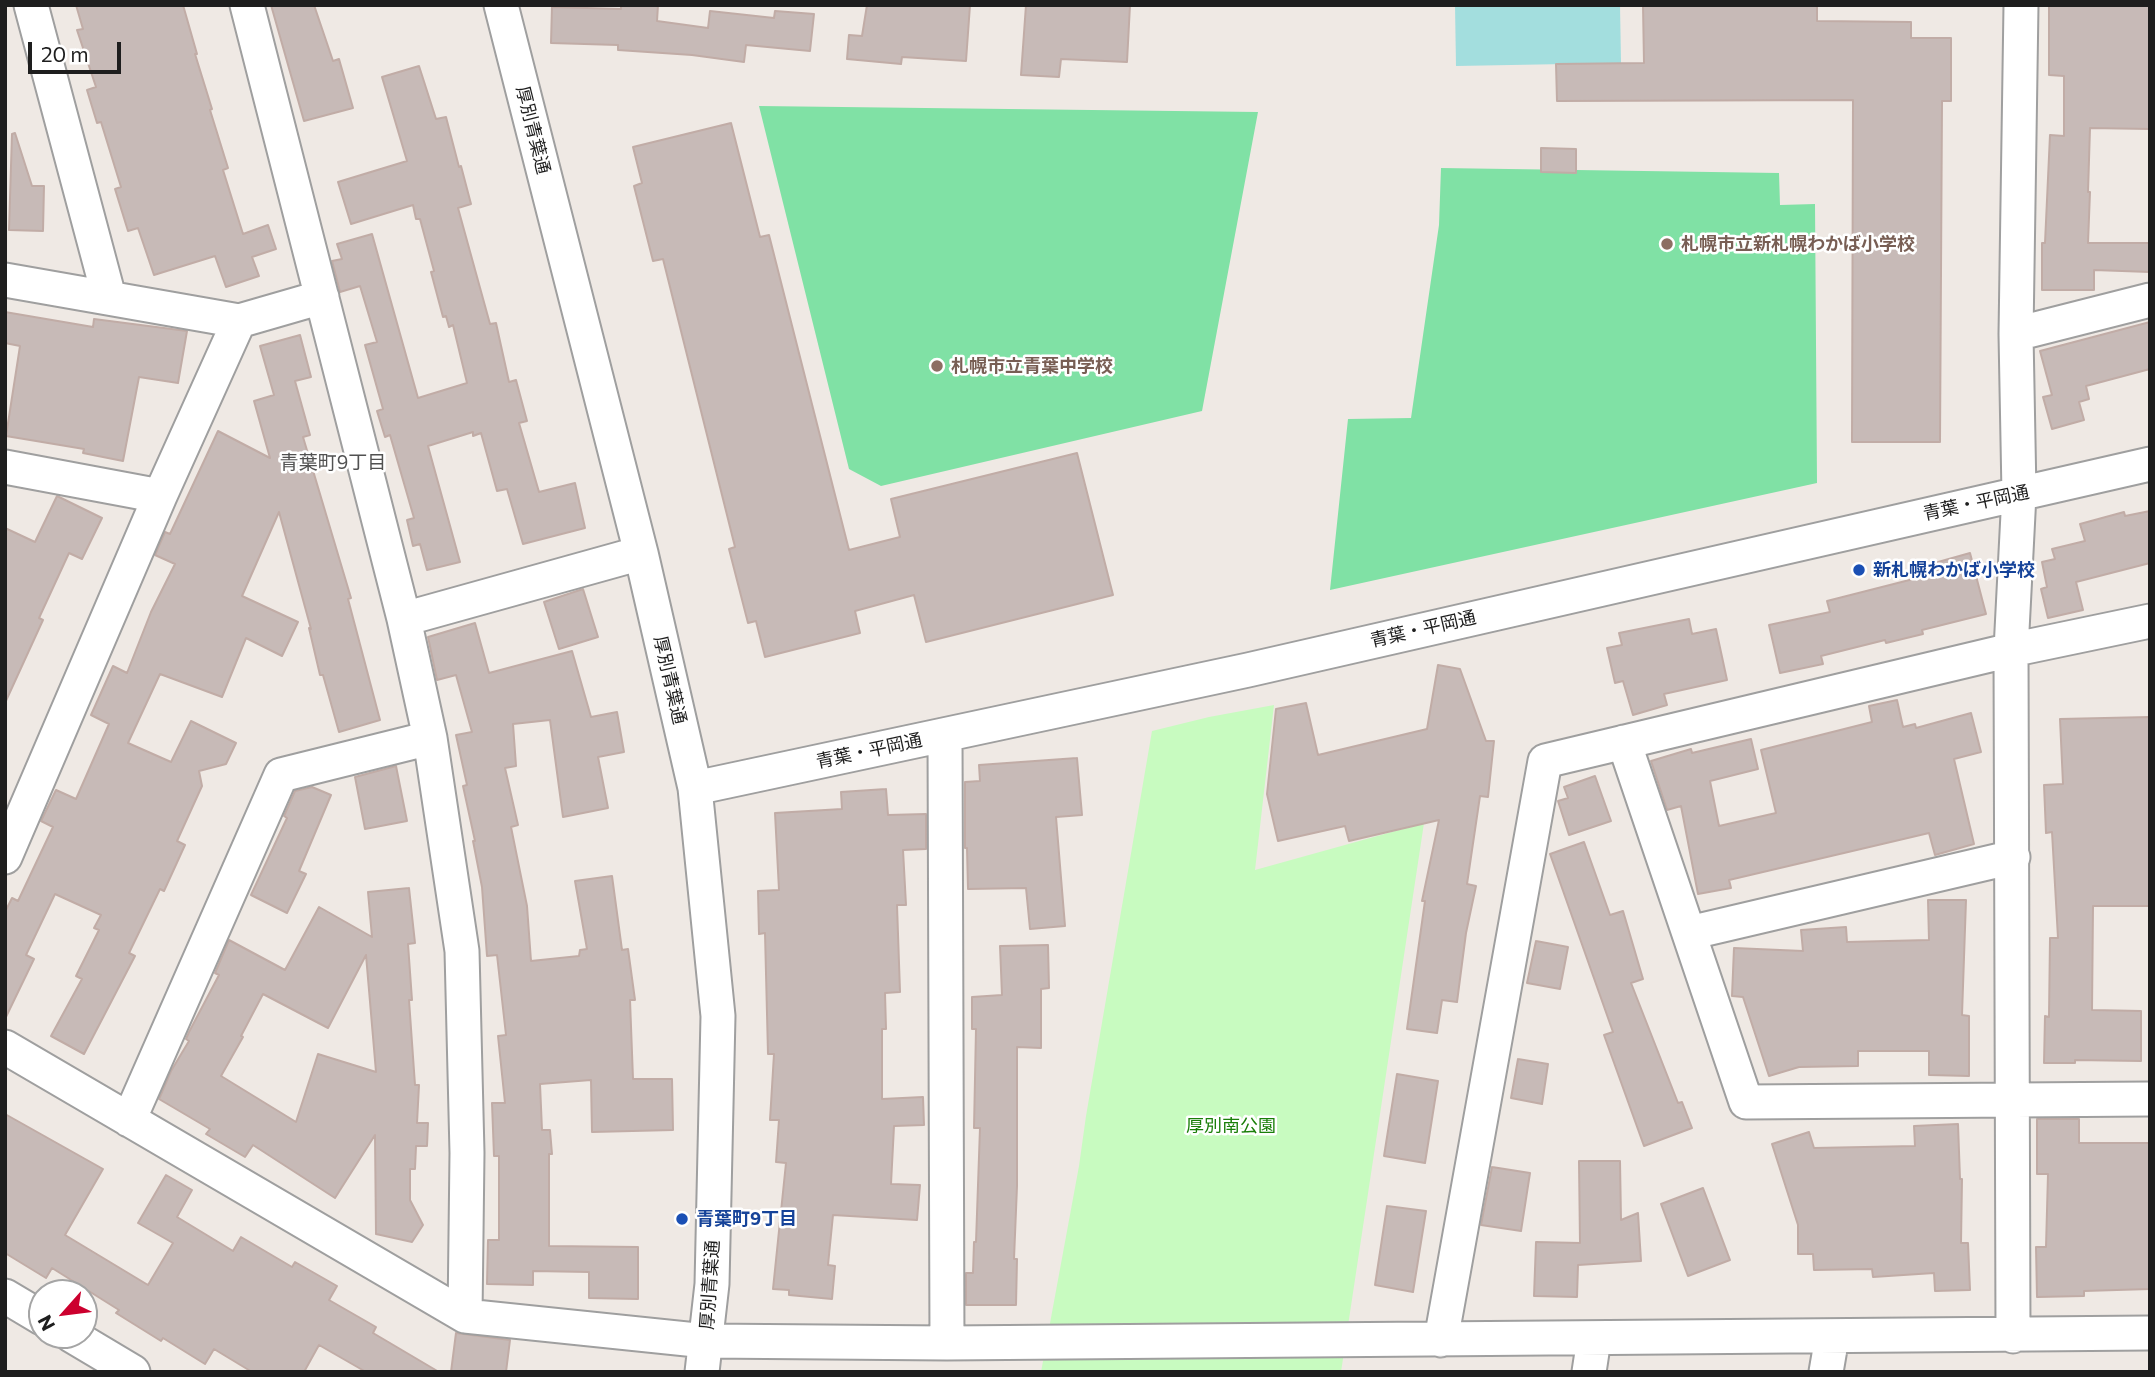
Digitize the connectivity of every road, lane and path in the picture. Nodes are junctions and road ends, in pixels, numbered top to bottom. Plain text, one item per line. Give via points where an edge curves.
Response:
1 (31, 5) edge
2 (247, 5) edge
3 (501, 5) edge
4 (2021, 5) edge
5 (5, 280) edge
6 (109, 297) junction
7 (322, 297) junction
8 (2150, 300) edge
9 (239, 321) junction
10 (2016, 334) junction
11 (2150, 464) edge
12 (5, 467) edge
13 (2019, 494) junction
14 (160, 496) junction
15 (641, 553) junction
16 (404, 619) junction
17 (2150, 621) edge
18 (2011, 650) junction
19 (945, 735) junction
20 (430, 738) junction
21 (1624, 742) junction
22 (695, 788) junction
23 (5, 857) edge
24 (2013, 857) junction
25 (1689, 933) junction
26 (5, 1047) edge
27 (2150, 1099) edge
28 (2012, 1100) junction
29 (129, 1120) junction
30 (5, 1296) edge
31 (28, 1310) edge
32 (465, 1316) junction
33 (2150, 1333) edge
34 (2013, 1336) junction
35 (1832, 1337) junction
36 (1594, 1339) junction
37 (1441, 1340) junction
38 (947, 1343) junction
39 (94, 1349) edge
40 (704, 1356) edge
41 (133, 1372) edge
42 (1589, 1372) edge
43 (1826, 1372) edge

1 - 6 street
2 - 7 street
3 - 15 street, 厚別青葉通
4 - 10 street
5 - 6 street
6 - 9 street
7 - 9 street
7 - 16 street
8 - 10 street
9 - 14 street
10 - 13 street
11 - 13 street, 青葉・平岡通
12 - 14 street
13 - 18 street
13 - 19 street, 青葉・平岡通
14 - 23 street
15 - 16 street
15 - 22 street, 厚別青葉通
16 - 20 street
17 - 18 street
18 - 21 street
18 - 24 street
19 - 22 street, 青葉・平岡通
19 - 38 street
20 - 29 street via 281,775
20 - 32 street via 463,951
21 - 25 street
21 - 37 street via 1545,761
22 - 40 street, 厚別青葉通 via 718,1016 712,1284
24 - 25 street
24 - 28 street
25 - 28 street via 1746,1102
26 - 29 street
27 - 28 street
28 - 34 street
29 - 32 street
30 - 31 street
32 - 40 street
33 - 34 street
34 - 35 street
35 - 36 street
35 - 43 street
36 - 37 street
36 - 42 street
37 - 38 street
38 - 40 street
39 - 41 street

